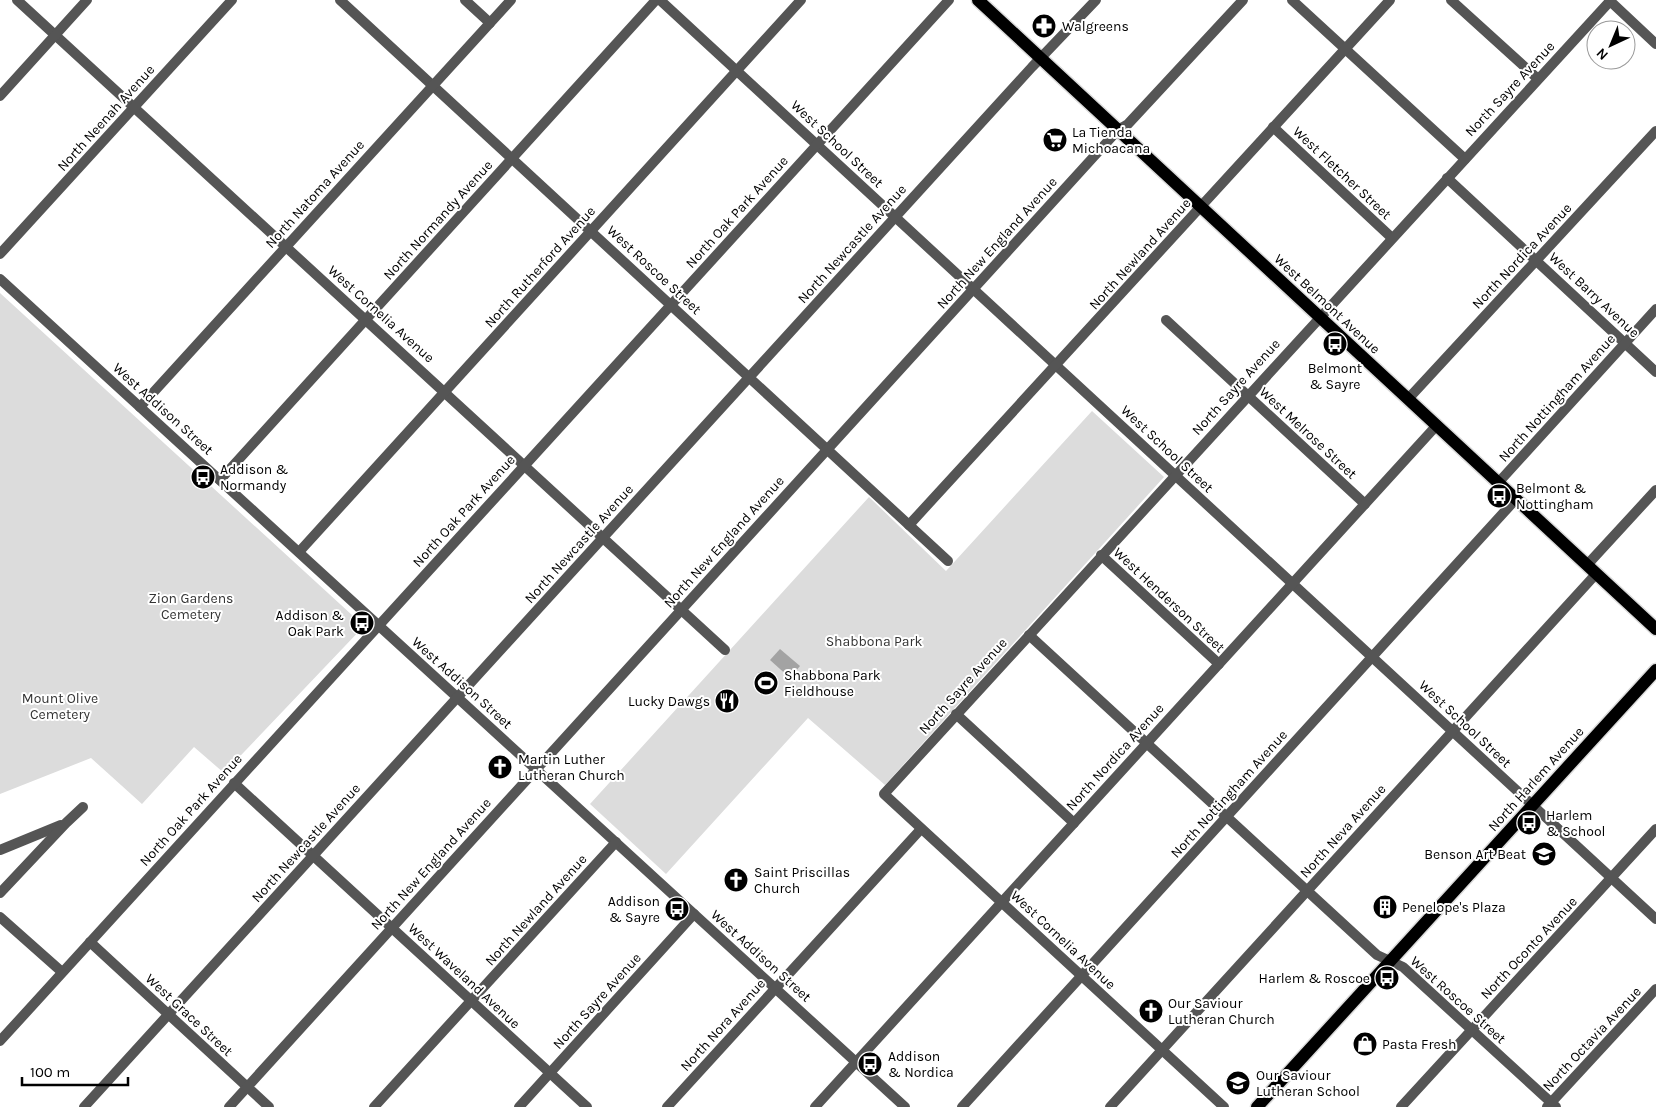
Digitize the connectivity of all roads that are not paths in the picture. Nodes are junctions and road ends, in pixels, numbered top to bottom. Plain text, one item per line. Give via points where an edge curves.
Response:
1 (17, 0) edge
2 (87, 0) edge
3 (232, 0) edge
4 (340, 0) edge
5 (465, 0) edge
6 (511, 0) edge
7 (656, 0) edge
8 (660, 0) edge
9 (801, 0) edge
10 (948, 0) edge
11 (978, 0) edge
12 (1096, 0) edge
13 (1242, 0) edge
14 (1292, 0) edge
15 (1390, 0) edge
16 (1451, 0) edge
17 (1610, 0) edge
18 (490, 23) junction
19 (55, 35) junction
20 (1656, 44) edge
21 (1345, 49) junction
22 (1041, 58) junction
23 (737, 71) junction
24 (1538, 79) junction
25 (433, 86) junction
26 (0, 96) edge
27 (134, 107) junction
28 (1273, 128) junction
29 (1118, 130) junction
30 (1656, 131) edge
31 (817, 144) junction
32 (512, 158) junction
33 (1465, 159) junction
34 (1447, 178) junction
35 (1201, 207) junction
36 (896, 217) junction
37 (591, 231) junction
38 (1392, 238) junction
39 (286, 246) junction
40 (0, 254) edge
41 (1536, 260) junction
42 (0, 279) edge
43 (974, 289) junction
44 (671, 304) junction
45 (1656, 309) edge
46 (1319, 317) junction
47 (366, 319) junction
48 (1166, 320) dead end
49 (1625, 343) junction
50 (1056, 365) junction
51 (1656, 372) edge
52 (750, 377) junction
53 (445, 392) junction
54 (1247, 395) junction
55 (1408, 399) junction
56 (140, 407) junction
57 (1436, 426) junction
58 (828, 449) junction
59 (525, 464) junction
60 (1175, 475) junction
61 (220, 480) junction
62 (1498, 483) junction
63 (1656, 490) edge
64 (1516, 500) junction
65 (1365, 504) junction
66 (909, 525) junction
67 (604, 537) junction
68 (299, 552) junction
69 (1101, 556) junction
70 (948, 562) dead end
71 (1592, 569) junction
72 (1292, 584) junction
73 (682, 610) junction
74 (379, 625) junction
75 (1656, 629) edge
76 (1029, 635) junction
77 (725, 650) dead end
78 (1372, 658) junction
79 (1219, 664) junction
80 (1656, 670) edge
81 (458, 698) junction
82 (956, 714) junction
83 (1452, 732) junction
84 (1146, 743) junction
85 (536, 769) junction
86 (234, 783) junction
87 (884, 794) joint
88 (1532, 806) junction
89 (84, 808) dead end
90 (1226, 817) junction
91 (66, 822) junction
92 (1074, 822) junction
93 (922, 829) junction
94 (1656, 829) edge
95 (616, 842) junction
96 (0, 850) edge
97 (313, 856) junction
98 (1611, 878) junction
99 (1307, 891) junction
100 (0, 894) edge
101 (1002, 902) junction
102 (694, 914) junction
103 (0, 916) edge
104 (1656, 919) edge
105 (392, 928) junction
106 (90, 942) junction
107 (1390, 961) junction
108 (62, 972) junction
109 (1081, 976) junction
110 (775, 988) junction
111 (1656, 989) edge
112 (471, 1001) junction
113 (168, 1014) junction
114 (1472, 1030) junction
115 (0, 1041) edge
116 (1162, 1050) junction
117 (856, 1062) junction
118 (550, 1073) junction
119 (247, 1087) junction
120 (1552, 1106) edge
121 (84, 1107) edge
122 (229, 1107) edge
123 (269, 1107) edge
124 (374, 1107) edge
125 (519, 1107) edge
126 (587, 1107) edge
127 (667, 1107) edge
128 (815, 1107) edge
129 (905, 1107) edge
130 (962, 1107) edge
131 (1110, 1107) edge
132 (1224, 1107) edge
133 (1257, 1107) edge
134 (1401, 1107) edge

1 - 19 street, West Cornelia Avenue
2 - 19 street
3 - 27 street, North Neenah Avenue
4 - 25 street, West Roscoe Street
5 - 18 street
6 - 18 street, North Natoma Avenue
7 - 32 street, North Normandy Avenue
8 - 23 street, West School Street
9 - 23 street, North Rutherford Avenue
10 - 31 street, North Oak Park Avenue
11 - 22 main road, West Belmont Avenue
12 - 22 street, North Newcastle Avenue
13 - 29 street, North New England Avenue via 1128,124
14 - 21 street
15 - 21 street, North Newland Avenue
16 - 24 street
17 - 20 street
17 - 24 street, North Sayre Avenue
18 - 25 street, North Natoma Avenue
19 - 26 street
19 - 27 street, West Cornelia Avenue
21 - 28 street, North Newland Avenue
21 - 33 street
22 - 29 main road, West Belmont Avenue
22 - 36 street, North Newcastle Avenue
23 - 31 street, West School Street
23 - 37 street, North Rutherford Avenue
24 - 33 street, North Sayre Avenue
25 - 32 street, West Roscoe Street
25 - 39 street, North Natoma Avenue
27 - 39 street, West Cornelia Avenue
27 - 40 street, North Neenah Avenue
28 - 35 street, North Newland Avenue
28 - 38 street, West Fletcher Street
29 - 35 main road, West Belmont Avenue
29 - 43 street, North New England Avenue
30 - 41 street, North Nordica Avenue
31 - 36 street, West School Street
31 - 44 street, North Oak Park Avenue
32 - 37 street, West Roscoe Street
32 - 47 street, North Normandy Avenue
33 - 34 street, North Sayre Avenue
34 - 38 street, North Sayre Avenue
34 - 41 street, West Barry Avenue
35 - 46 main road, West Belmont Avenue
35 - 50 street, North Newland Avenue
36 - 43 street, West School Street
36 - 52 street, North Newcastle Avenue
37 - 44 street, West Roscoe Street
37 - 53 street, North Rutherford Avenue
38 - 46 street, North Sayre Avenue
39 - 47 street, West Cornelia Avenue
39 - 56 street, North Natoma Avenue
41 - 49 street, West Barry Avenue
41 - 55 street, North Nordica Avenue
42 - 56 street, West Addison Street
43 - 50 street, West School Street
43 - 58 street, North New England Avenue
44 - 52 street, West Roscoe Street
44 - 59 street, North Oak Park Avenue
45 - 49 street, North Nottingham Avenue
46 - 54 street, North Sayre Avenue
46 - 55 main road, West Belmont Avenue
47 - 53 street, West Cornelia Avenue
47 - 61 street, North Normandy Avenue
48 - 54 street, West Melrose Street
49 - 51 street, West Barry Avenue
49 - 62 street, North Nottingham Avenue
50 - 60 street, West School Street
50 - 66 street, North Newland Avenue
52 - 58 street, West Roscoe Street
52 - 67 street, North Newcastle Avenue
53 - 59 street, West Cornelia Avenue
53 - 68 street, North Rutherford Avenue
54 - 60 street, North Sayre Avenue
54 - 65 street, West Melrose Street
55 - 57 main road, West Belmont Avenue
56 - 61 street, West Addison Street
57 - 62 main road, West Belmont Avenue
57 - 65 street, North Nordica Avenue
58 - 66 street, West Roscoe Street
58 - 73 street, North New England Avenue
59 - 67 street, West Cornelia Avenue
59 - 74 street, North Oak Park Avenue
60 - 69 street, North Sayre Avenue
60 - 72 street, West School Street
61 - 68 street, West Addison Street
62 - 64 main road, West Belmont Avenue
63 - 71 street, North Neva Avenue
64 - 71 main road, West Belmont Avenue
64 - 78 street, North Nottingham Avenue
65 - 72 street, North Nordica Avenue
66 - 70 street, West Roscoe Street
67 - 73 street, West Cornelia Avenue
67 - 81 street, North Newcastle Avenue
68 - 74 street, West Addison Street
69 - 76 street, North Sayre Avenue
69 - 79 street, West Henderson Street
71 - 75 main road, West Belmont Avenue
71 - 83 street, North Neva Avenue
72 - 78 street, West School Street
72 - 79 street, North Nordica Avenue
73 - 77 street, West Cornelia Avenue
73 - 85 street, North New England Avenue
74 - 81 street, West Addison Street
74 - 86 street, North Oak Park Avenue
76 - 82 street, North Sayre Avenue
76 - 84 street, West Roscoe Street
78 - 83 street, West School Street
78 - 90 street, North Nottingham Avenue
79 - 84 street, North Nordica Avenue
80 - 88 main road, North Harlem Avenue
81 - 85 street, West Addison Street
81 - 97 street, North Newcastle Avenue
82 - 87 street, North Sayre Avenue
82 - 92 street
83 - 88 street, West School Street
83 - 99 street, North Neva Avenue
84 - 90 street, West Roscoe Street
84 - 92 street, North Nordica Avenue
85 - 95 street, West Addison Street
85 - 105 street, North New England Avenue
86 - 97 street, West Waveland Avenue
86 - 106 street, North Oak Park Avenue
87 - 93 street, West Cornelia Avenue
88 - 98 street, West School Street
88 - 107 main road, North Harlem Avenue
89 - 91 street
90 - 99 street, West Roscoe Street
90 - 109 street, North Nottingham Avenue
91 - 96 street
91 - 100 street
92 - 101 street, North Nordica Avenue
93 - 101 street, West Cornelia Avenue
93 - 110 street, North Nora Avenue
94 - 98 street, North Oconto Avenue
95 - 102 street, West Addison Street
95 - 112 street, North Newland Avenue
97 - 105 street, West Waveland Avenue
97 - 113 street, North Newcastle Avenue
98 - 104 street, West School Street
98 - 114 street, North Oconto Avenue
99 - 107 street, West Roscoe Street via 1377,955
99 - 116 street, North Neva Avenue
101 - 109 street, West Cornelia Avenue
101 - 117 street, North Nordica Avenue
102 - 110 street, West Addison Street
102 - 118 street, North Sayre Avenue
103 - 108 street
105 - 112 street, West Waveland Avenue
105 - 119 street, North New England Avenue
106 - 108 street, North Oak Park Avenue
106 - 113 street, West Grace Street
107 - 114 street, West Roscoe Street via 1403,967
107 - 133 main road, North Harlem Avenue
108 - 115 street, North Oak Park Avenue
109 - 116 street, West Cornelia Avenue
109 - 130 street, North Nottingham Avenue
110 - 117 street, West Addison Street
110 - 127 street, North Nora Avenue
111 - 120 street, North Octavia Avenue
112 - 118 street, West Waveland Avenue
112 - 124 street, North Newland Avenue
113 - 119 street, West Grace Street
113 - 121 street, North Newcastle Avenue
114 - 120 street, West Roscoe Street
114 - 134 street, North Oconto Avenue
116 - 131 street, North Neva Avenue
116 - 132 street, West Cornelia Avenue
117 - 128 street, North Nordica Avenue
117 - 129 street, West Addison Street
118 - 125 street, North Sayre Avenue
118 - 126 street, West Waveland Avenue
119 - 122 street, North New England Avenue
119 - 123 street, West Grace Street

